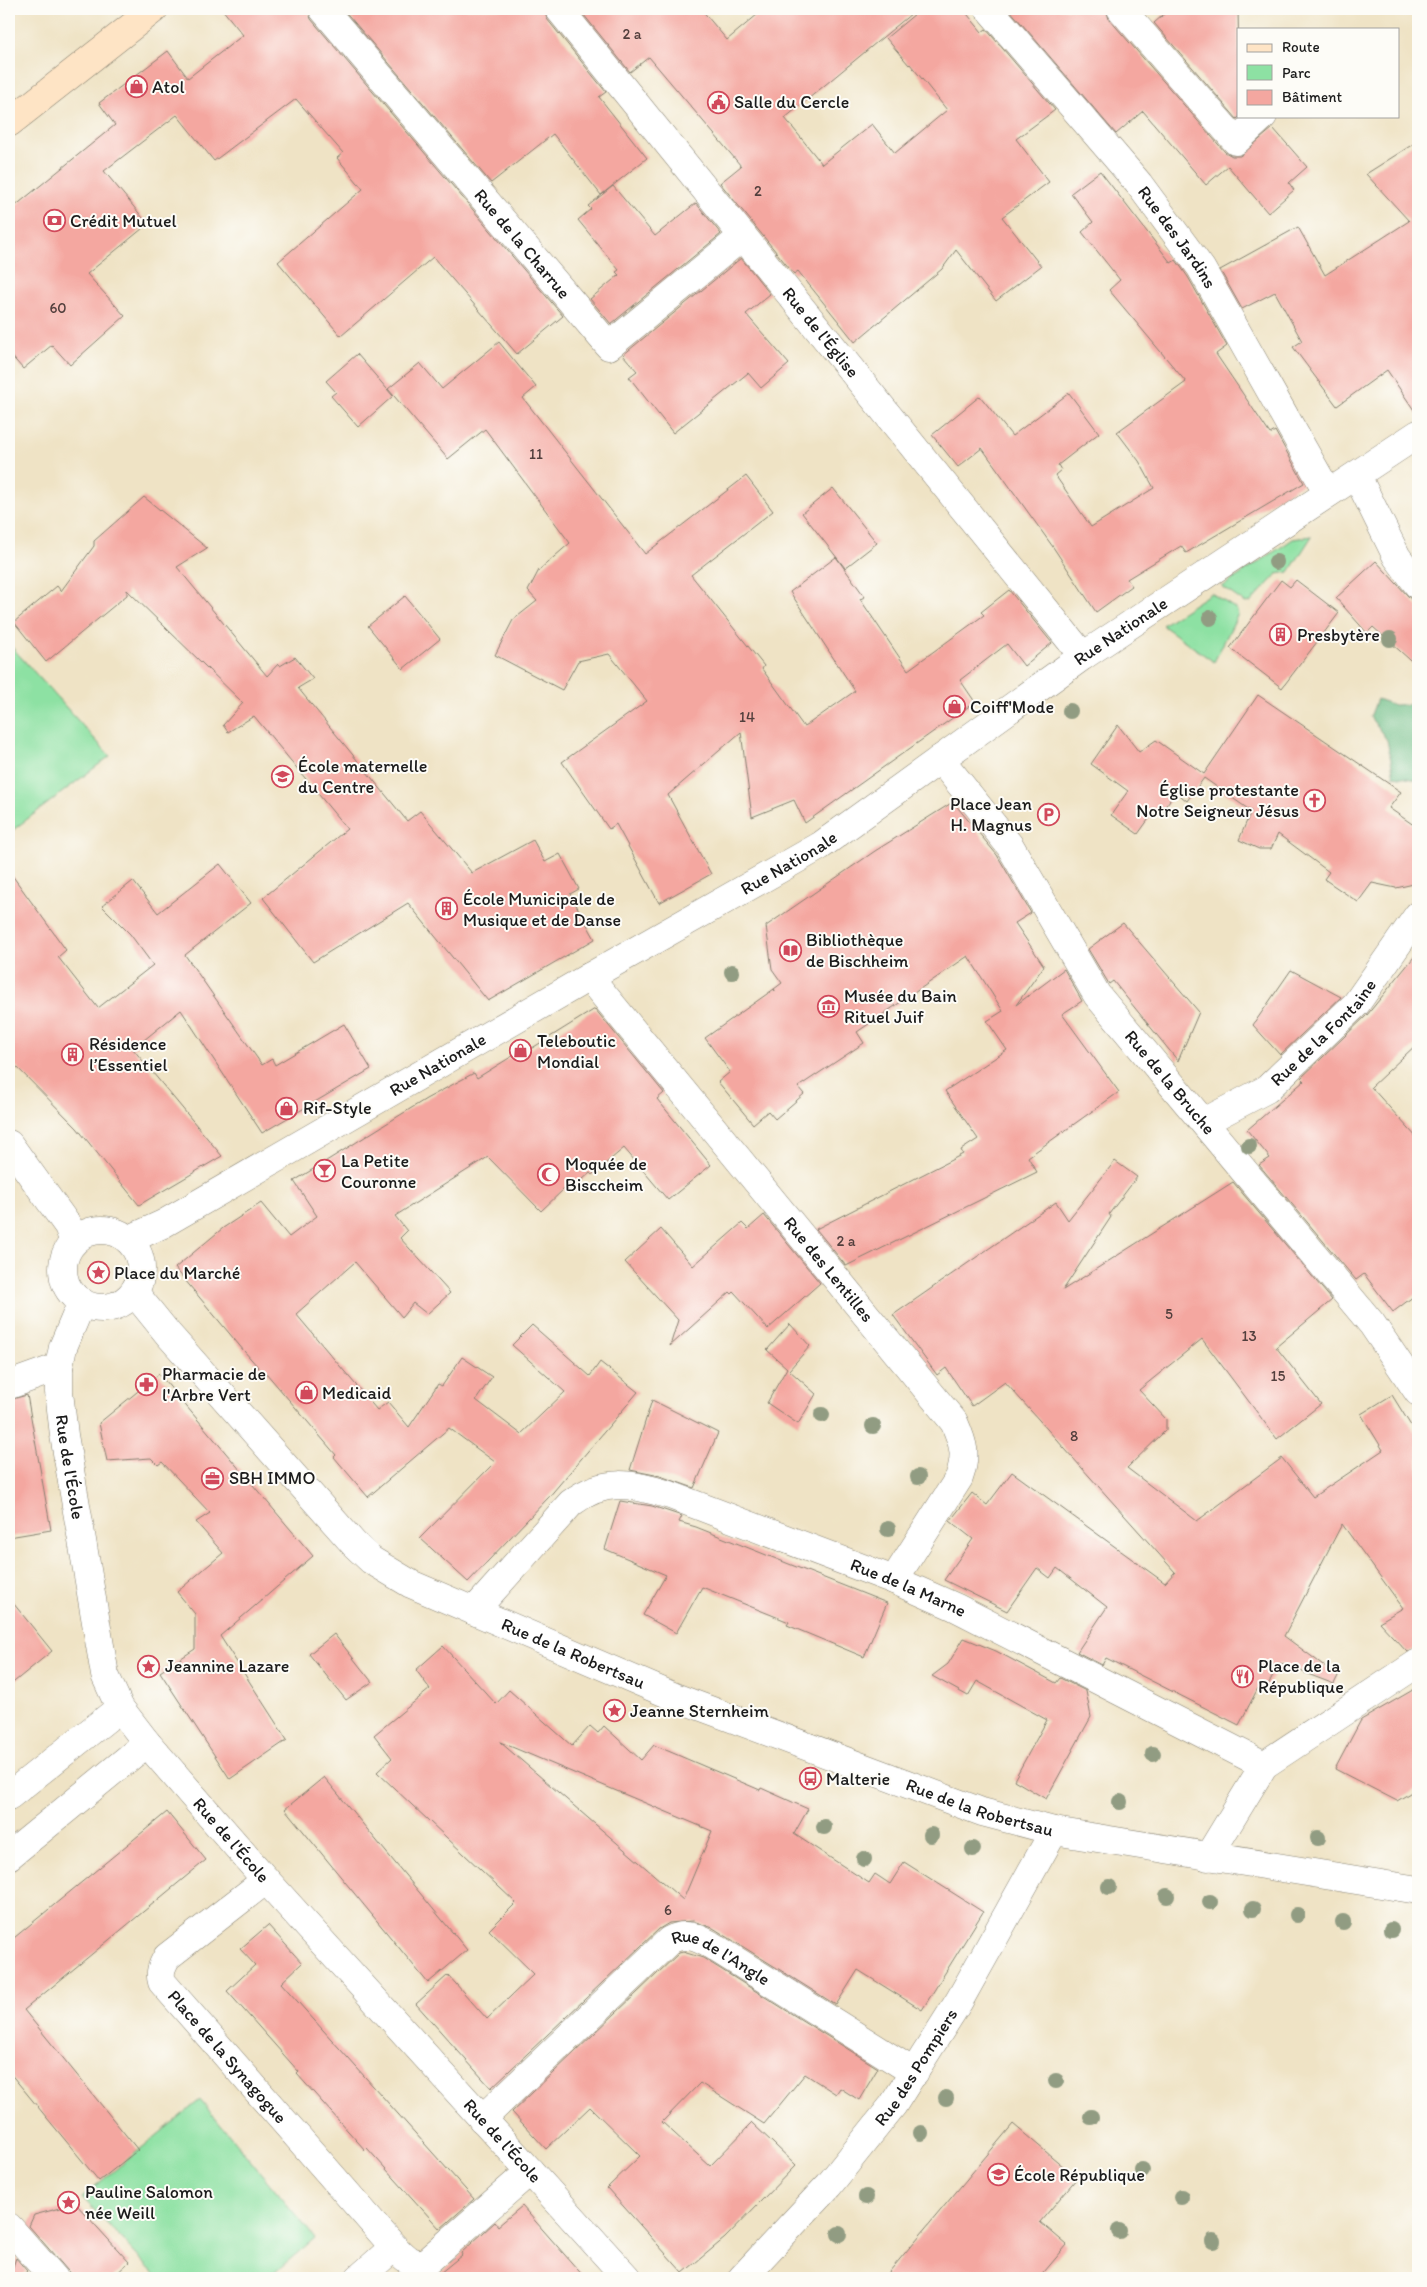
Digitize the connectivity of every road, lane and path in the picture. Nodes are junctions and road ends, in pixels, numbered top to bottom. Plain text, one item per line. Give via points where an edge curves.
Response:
1 (154, 9) edge
2 (323, 9) edge
3 (559, 9) edge
4 (989, 9) edge
5 (1121, 9) edge
6 (1261, 118) edge
7 (9, 123) edge
8 (743, 236) junction
9 (1418, 434) edge
10 (1357, 476) junction
11 (1328, 493) junction
12 (1418, 585) edge
13 (1083, 656) junction
14 (940, 759) junction
15 (1418, 915) edge
16 (589, 976) junction
17 (1204, 1122) junction
18 (9, 1144) edge
19 (128, 1240) junction
20 (74, 1242) junction
21 (134, 1292) junction
22 (82, 1302) junction
23 (58, 1367) junction
24 (9, 1385) edge
25 (1418, 1392) edge
26 (894, 1580) junction
27 (474, 1611) junction
28 (1418, 1663) edge
29 (120, 1708) junction
30 (147, 1743) junction
31 (1264, 1765) junction
32 (9, 1796) edge
33 (1054, 1831) junction
34 (9, 1856) edge
35 (1208, 1857) junction
36 (266, 1880) junction
37 (1418, 1890) edge
38 (915, 2074) junction
39 (482, 2119) junction
40 (530, 2171) junction
41 (9, 2227) edge
42 (394, 2247) junction
43 (54, 2278) edge
44 (359, 2278) edge
45 (627, 2278) edge
46 (742, 2278) edge

1 - 7 main road
2 - 8 street, Rue de la Charrue via 609,346
3 - 8 street, Rue de l'Église
4 - 11 street, Rue des Jardins via 1139,184 1201,268
5 - 6 street via 1236,141
8 - 13 street, Rue de l'Église
9 - 10 street, Rue Nationale
10 - 11 street, Rue Nationale
10 - 12 street via 1397,556
11 - 13 street, Rue Nationale
13 - 14 street, Rue Nationale
14 - 16 street, Rue Nationale via 820,846
14 - 17 street, Rue de la Bruche via 1010,846 1097,995
15 - 17 street, Rue de la Fontaine via 1356,1004 1266,1089
16 - 19 street, Rue Nationale via 163,1224
16 - 26 street, Rue des Lentilles via 954,1422 965,1460 959,1478
17 - 25 street, Rue de la Bruche via 1372,1324
18 - 20 street via 68,1226
19 - 20 street via 103,1230 90,1232
19 - 21 street via 140,1259 139,1281
20 - 22 street via 65,1259 64,1271 66,1284
21 - 22 street via 116,1306 104,1308
21 - 27 street, Rue de la Robertsau via 370,1560 410,1584
22 - 23 street, Rue de l'École
23 - 24 street
23 - 29 street, Rue de l'École via 64,1435 105,1674
26 - 27 street, Rue de la Marne via 670,1495 642,1487 605,1485 585,1492 571,1503
26 - 31 street, Rue de la Marne via 955,1606
27 - 33 street, Rue de la Robertsau via 675,1697 804,1747 982,1812
28 - 31 street
29 - 30 street, Rue de l'École
29 - 32 street
30 - 34 street
30 - 36 street, Rue de l'École
31 - 35 street
33 - 35 street, Rue de la Robertsau
33 - 38 street, Rue des Pompiers
35 - 37 street, Rue de la Robertsau
36 - 39 street, Rue de l'École
36 - 42 street, Place de la Synagogue via 167,1957 161,1967 162,1982
38 - 39 street, Rue de l'Angle via 711,1945 697,1937 680,1935 670,1940
38 - 46 street, Rue des Pompiers via 829,2185
39 - 40 street, Rue de l'École
40 - 42 street, Place de la Synagogue via 424,2263 407,2260
40 - 45 street, Rue de l'École
41 - 43 street
42 - 44 street

